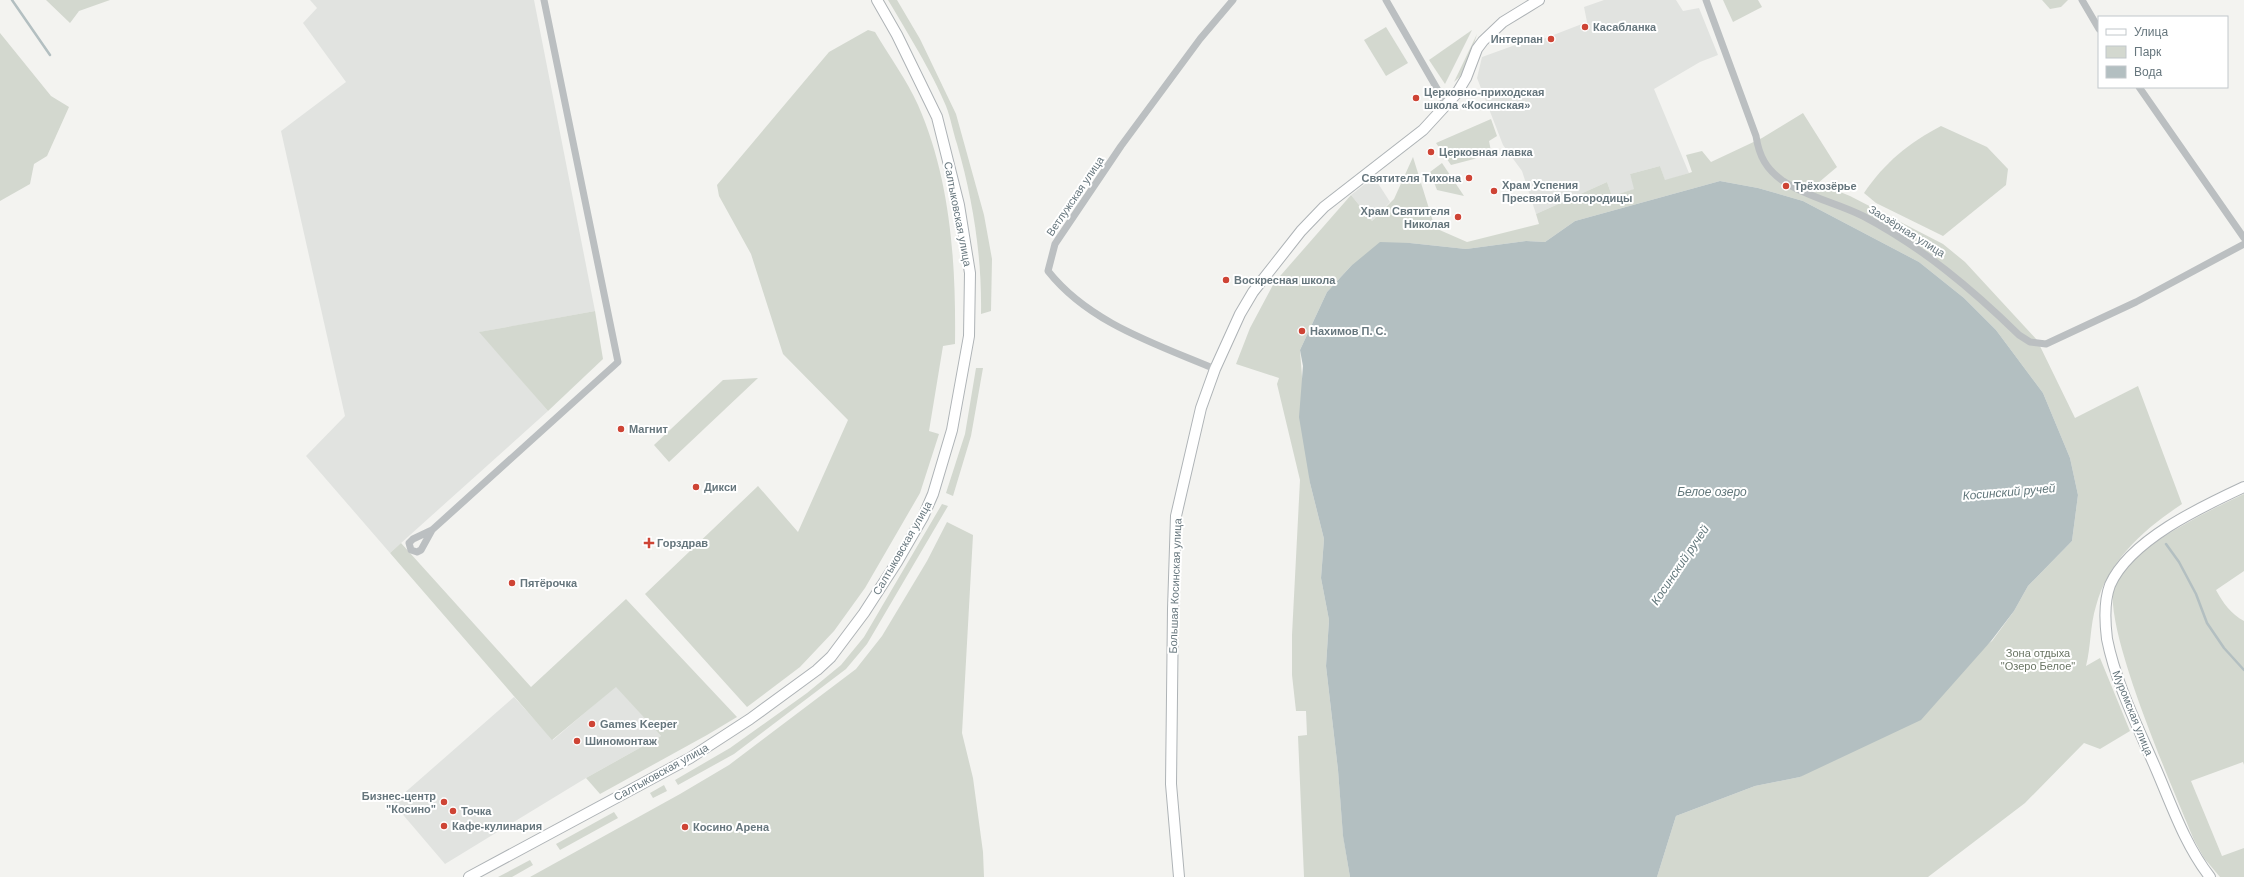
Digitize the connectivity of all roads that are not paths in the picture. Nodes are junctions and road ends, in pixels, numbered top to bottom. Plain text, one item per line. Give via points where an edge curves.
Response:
1 (544, 0) edge
2 (877, 0) edge
3 (1234, 0) edge
4 (1386, 0) edge
5 (1539, 0) edge
6 (1706, 0) edge
7 (2082, 0) edge
8 (1528, 3) edge
9 (2098, 27) edge
10 (2140, 88) edge
11 (1447, 106) junction
12 (2244, 238) edge
13 (2244, 244) edge
14 (1215, 368) junction
15 (2244, 487) edge
16 (432, 530) dead end
17 (469, 877) edge
18 (1179, 877) edge
19 (2210, 877) edge

1 - 16 street via 618,362
2 - 17 street, Салтыковская улица via 937,117 959,205 970,273 969,336 952,430 933,494 923,517 864,613 831,657 817,670 750,719 690,758
3 - 14 street, Ветлужская улица via 1200,39 1121,146 1055,244 1048,271 1060,287 1123,330
4 - 11 street
5 - 8 street, Большая Косинская улица
6 - 13 street, Заозёрная улица via 1756,136 1758,152 1770,170 1783,181 1862,216 1903,239 1951,272 2019,335 2030,342 2046,344 2117,311
7 - 9 street
8 - 11 street, Большая Косинская улица via 1502,22 1483,41 1477,49 1462,86
10 - 12 street
11 - 14 street, Большая Косинская улица via 1423,130 1324,207 1301,230 1253,292
14 - 18 street, Большая Косинская улица via 1201,408 1176,516 1171,784
15 - 19 street, Муромская улица via 2178,520 2136,551 2120,568 2110,586 2107,599 2107,639 2120,682 2192,852

